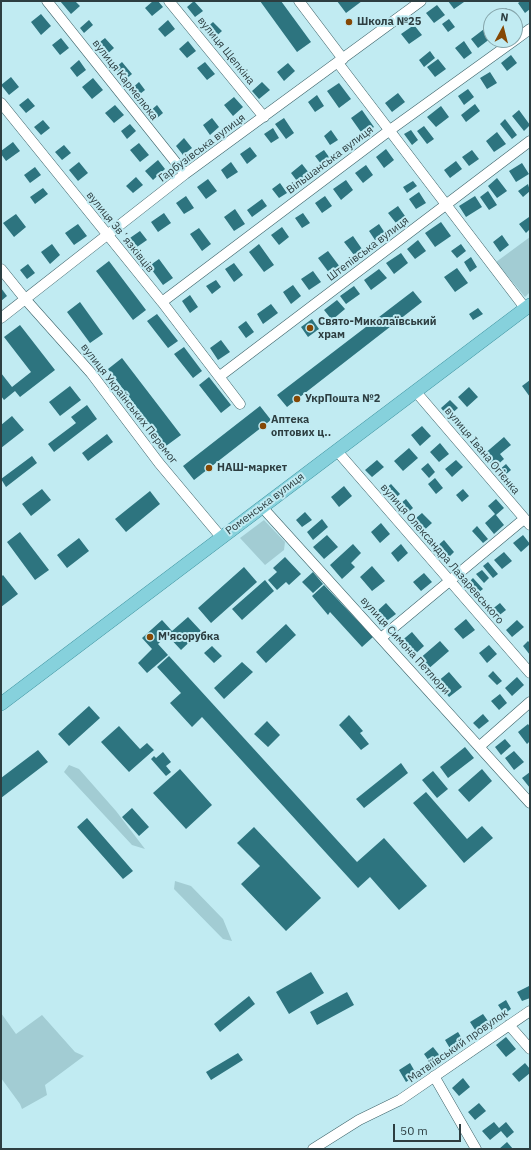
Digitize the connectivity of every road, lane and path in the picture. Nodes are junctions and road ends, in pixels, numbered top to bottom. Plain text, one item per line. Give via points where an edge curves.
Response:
1 (47, 1) edge
2 (169, 1) edge
3 (299, 1) edge
4 (421, 1) edge
5 (504, 48) edge
6 (341, 61) junction
7 (1, 103) edge
8 (264, 117) junction
9 (390, 130) junction
10 (530, 141) edge
11 (185, 174) junction
12 (446, 204) junction
13 (108, 236) junction
14 (1, 269) edge
15 (26, 300) junction
16 (162, 302) junction
17 (528, 307) edge
18 (1, 318) edge
19 (220, 376) junction
20 (416, 392) junction
21 (240, 404) dead end
22 (337, 451) junction
23 (262, 507) junction
24 (527, 522) edge
25 (221, 537) junction
26 (449, 582) junction
27 (382, 638) junction
28 (530, 673) edge
29 (530, 702) edge
30 (1, 704) edge
31 (480, 746) junction
32 (530, 803) edge
33 (530, 1011) edge
34 (510, 1025) junction
35 (530, 1049) edge
36 (434, 1076) junction
37 (313, 1149) edge
38 (476, 1149) edge

1 - 11 street, вулиця Кармелюка
2 - 8 street, вулиця Щепкіна
3 - 6 street
4 - 6 street, Гарбузівська вулиця
5 - 9 street, Вільшанська вулиця
6 - 8 street, Гарбузівська вулиця
6 - 9 street
7 - 13 street, вулиця Звʼязківців
8 - 11 street, Гарбузівська вулиця
9 - 12 street
9 - 16 street, Вільшанська вулиця
10 - 12 street, Штепівська вулиця
11 - 13 street, Гарбузівська вулиця
12 - 17 street
12 - 19 street, Штепівська вулиця
13 - 15 street, Гарбузівська вулиця
13 - 16 street, вулиця Звʼязківців
14 - 15 street, вулиця Українських Перемог
15 - 18 street, Гарбузівська вулиця
15 - 25 street, вулиця Українських Перемог via 91,373 159,463
16 - 19 street, вулиця Звʼязківців
17 - 20 main road, Роменська вулиця
19 - 21 street, вулиця Звʼязківців
20 - 22 main road, Роменська вулиця
20 - 24 street, вулиця Івана Огієнка
22 - 23 main road, Роменська вулиця
22 - 26 street, вулиця Олександра Лазаревського
23 - 25 main road, Роменська вулиця
23 - 27 street, вулиця Симона Петлюри
24 - 26 street
25 - 30 main road, Роменська вулиця
26 - 27 street
26 - 28 street, вулиця Олександра Лазаревського
27 - 31 street, вулиця Симона Петлюри
29 - 31 street
31 - 32 street, вулиця Симона Петлюри
33 - 34 street, Матвіївський провулок
34 - 35 street
34 - 36 street, Матвіївський провулок
36 - 37 street, Матвіївський провулок via 400,1100 359,1120
36 - 38 street

